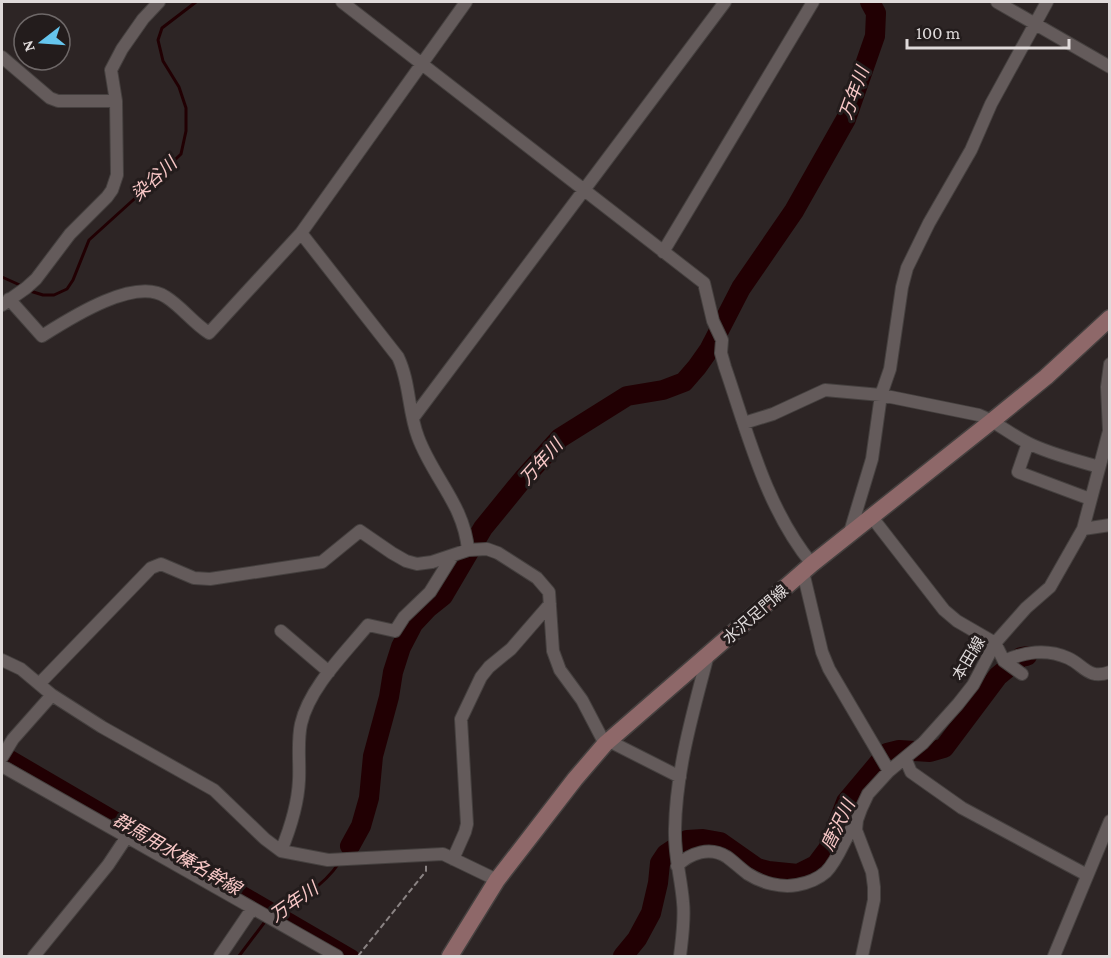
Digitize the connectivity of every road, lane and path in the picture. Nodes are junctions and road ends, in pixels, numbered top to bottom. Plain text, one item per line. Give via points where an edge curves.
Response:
1 (159, 2) edge
2 (342, 2) edge
3 (466, 2) edge
4 (725, 2) edge
5 (813, 2) edge
6 (997, 2) edge
7 (1047, 2) edge
8 (1034, 22) junction
9 (2, 57) edge
10 (422, 63) junction
11 (1110, 67) edge
12 (116, 101) junction
13 (584, 191) junction
14 (302, 233) junction
15 (663, 252) junction
16 (5, 302) edge
17 (1110, 318) edge
18 (1110, 364) edge
19 (881, 395) junction
20 (413, 418) junction
21 (992, 421) junction
22 (744, 423) junction
23 (1028, 443) junction
24 (1099, 467) junction
25 (1090, 499) junction
26 (870, 516) junction
27 (1110, 525) edge
28 (1083, 529) junction
29 (850, 532) junction
30 (468, 550) junction
31 (453, 555) junction
32 (807, 568) junction
33 (550, 604) junction
34 (281, 631) dead end
35 (994, 643) junction
36 (708, 655) junction
37 (2, 660) edge
38 (1004, 661) junction
39 (329, 672) junction
40 (1110, 672) edge
41 (1022, 674) dead end
42 (39, 684) junction
43 (52, 695) junction
44 (607, 743) junction
45 (2, 757) edge
46 (905, 758) junction
47 (2, 766) edge
48 (887, 769) junction
49 (680, 777) junction
50 (857, 820) junction
51 (1110, 821) edge
52 (126, 838) junction
53 (281, 851) junction
54 (426, 854) junction
55 (453, 859) junction
56 (676, 859) junction
57 (1088, 875) junction
58 (497, 880) junction
59 (257, 911) junction
60 (34, 957) edge
61 (220, 957) edge
62 (337, 957) edge
63 (358, 957) edge
64 (450, 957) edge
65 (681, 957) edge
66 (862, 957) edge
67 (1054, 957) edge

1 - 12 street via 143,19 111,70
2 - 10 street
3 - 10 street
4 - 13 street
5 - 15 street
6 - 8 street
7 - 8 street
8 - 11 street
8 - 19 street via 971,150 913,254 902,287 890,369
9 - 12 street via 50,98
10 - 13 street
10 - 14 street
12 - 16 street via 117,175 112,190 70,234 36,279
13 - 15 street
13 - 20 street
14 - 16 street via 209,333 156,291 96,304 42,336
14 - 20 street via 398,357
15 - 22 street via 704,283 712,321 722,340 725,368
17 - 21 main road, 水沢足門線
18 - 24 street, 本田線 via 1109,431
19 - 21 street
19 - 22 street via 825,390
19 - 29 street via 872,459
20 - 30 street via 418,437 463,520
21 - 23 street
21 - 26 main road, 水沢足門線
22 - 32 street via 765,484
23 - 24 street
23 - 25 street via 1018,472
24 - 25 street, 本田線
25 - 28 street, 本田線
26 - 29 main road, 水沢足門線
26 - 35 street via 944,610
27 - 28 street
28 - 35 street, 本田線 via 1050,587
29 - 32 main road, 水沢足門線
30 - 31 street
30 - 33 street via 487,549 528,571 544,584
31 - 39 street via 430,592 395,631 368,625
31 - 42 street via 417,564 360,531 316,564 210,579 194,578 161,564 151,568
32 - 36 main road, 水沢足門線
32 - 48 street via 825,661
33 - 44 street via 555,660
33 - 55 street via 481,677 461,719 467,824
34 - 39 street
35 - 38 street
35 - 46 street, 本田線 via 968,692
36 - 44 main road, 水沢足門線
36 - 49 street via 687,731
37 - 42 street
38 - 40 street via 1038,651 1068,658 1097,675
38 - 41 street
39 - 53 street via 301,724 299,782
42 - 43 street
43 - 45 street via 12,739
43 - 53 street via 214,790
44 - 49 street
44 - 58 main road, 水沢足門線
46 - 48 street, 本田線
46 - 57 street via 911,772 962,808
47 - 52 street
48 - 50 street, 本田線 via 868,794
49 - 56 street
50 - 56 street, 本田線 via 835,862 808,883 792,886 759,881 725,855 714,852
50 - 66 street via 859,840 874,886
51 - 57 street
52 - 59 street
52 - 60 street
53 - 54 street via 333,860
54 - 55 street via 443,854
54 - 63 path via 426,871
55 - 58 street
56 - 65 street via 684,920
57 - 67 street
58 - 64 main road, 水沢足門線
59 - 61 street
59 - 62 street

